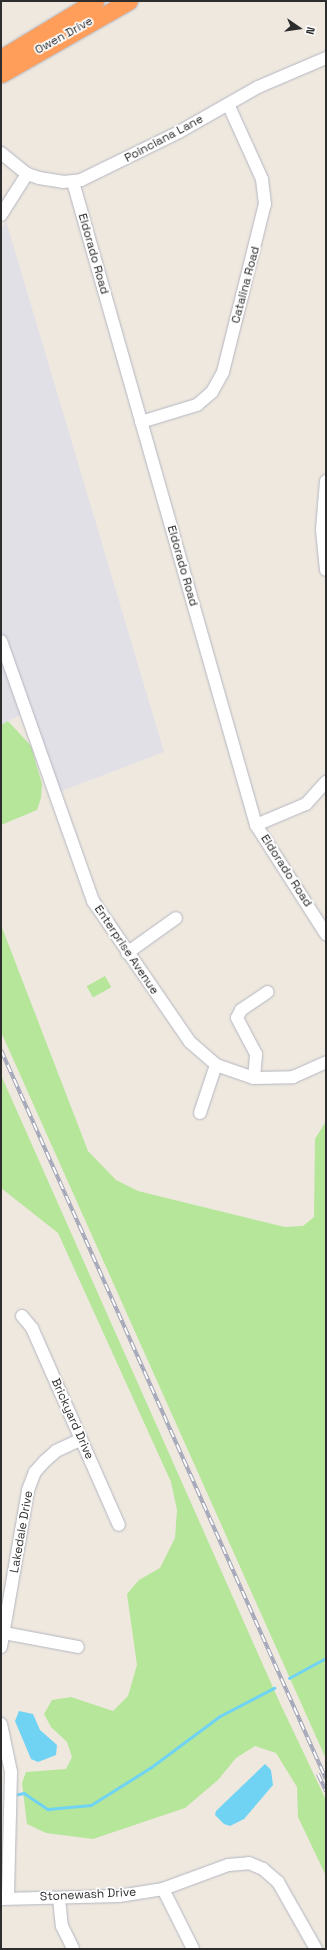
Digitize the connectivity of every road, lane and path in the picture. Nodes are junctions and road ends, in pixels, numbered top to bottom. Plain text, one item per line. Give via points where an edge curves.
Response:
1 (95, 1) edge
2 (129, 1) edge
3 (23, 45) junction
4 (1, 58) edge
5 (326, 58) edge
6 (1, 66) edge
7 (1, 74) edge
8 (228, 104) junction
9 (1, 153) edge
10 (27, 174) junction
11 (73, 182) junction
12 (1, 215) edge
13 (141, 422) junction
14 (326, 481) edge
15 (326, 570) edge
16 (1, 640) edge
17 (324, 789) edge
18 (256, 825) junction
19 (176, 918) dead end
20 (326, 934) edge
21 (127, 953) junction
22 (268, 992) dead end
23 (326, 1062) edge
24 (216, 1065) junction
25 (254, 1078) junction
26 (200, 1113) dead end
27 (22, 1316) dead end
28 (80, 1440) junction
29 (119, 1525) dead end
30 (4, 1633) junction
31 (1, 1647) edge
32 (78, 1647) dead end
33 (1, 1724) edge
34 (4, 1746) edge
35 (164, 1889) junction
36 (4, 1898) edge
37 (59, 1899) junction
38 (72, 1949) edge
39 (193, 1949) edge
40 (316, 1949) edge

1 - 3 highway, Owen Drive
2 - 7 highway, Owen Drive
3 - 4 highway, Owen Drive
3 - 6 highway via 19,55
5 - 8 street, Poinciana Lane via 258,87
8 - 11 street, Poinciana Lane via 93,177
8 - 13 street, Catalina Road via 262,179 265,204 223,372 212,392 197,404
9 - 10 street, Poinciana Lane
10 - 11 street, Poinciana Lane via 51,181
10 - 12 street
11 - 13 street, Eldorado Road
13 - 18 street, Eldorado Road
14 - 15 street via 322,530
16 - 21 street, Enterprise Avenue via 85,883 102,918
17 - 18 street via 297,809
18 - 20 street, Eldorado Road
19 - 21 street
21 - 24 street, Enterprise Avenue via 190,1042
22 - 25 street via 241,1010 237,1018 256,1054
23 - 25 street, Enterprise Avenue via 293,1077
24 - 25 street, Enterprise Avenue
24 - 26 street
27 - 28 street, Brickyard Drive via 32,1328
28 - 29 street, Brickyard Drive
28 - 30 street, Lakedale Drive via 56,1451 35,1472 28,1490
30 - 31 street, Lakedale Drive
30 - 32 street
33 - 34 street
34 - 36 street via 11,1772 11,1824
35 - 37 street, Stonewash Drive via 119,1896
35 - 39 street
35 - 40 street, Stonewash Drive via 228,1865 257,1865 278,1882
36 - 37 street, Stonewash Drive
37 - 38 street via 62,1926

